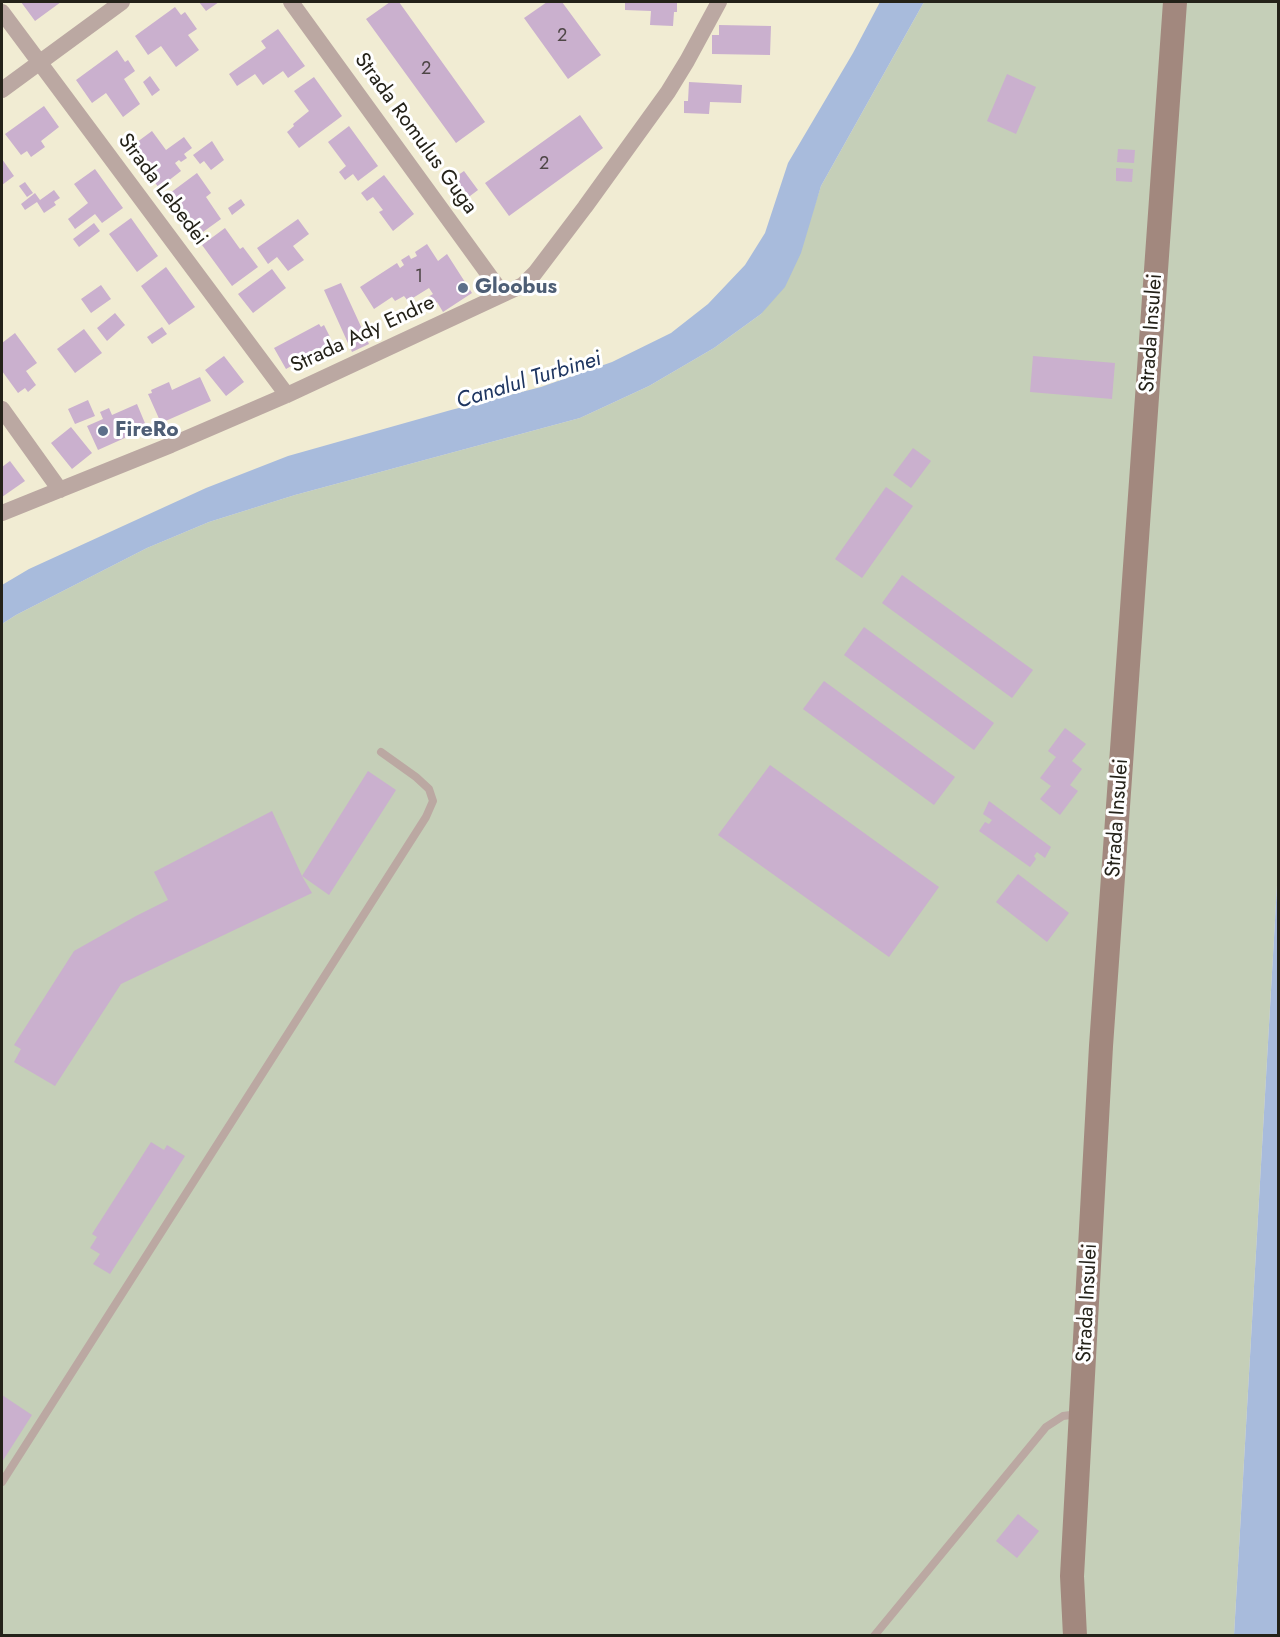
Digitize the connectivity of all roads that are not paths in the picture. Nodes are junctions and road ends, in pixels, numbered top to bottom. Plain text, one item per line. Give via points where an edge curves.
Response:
1 (122, 2) edge
2 (291, 2) edge
3 (719, 2) edge
4 (1175, 2) edge
5 (2, 12) edge
6 (39, 63) junction
7 (2, 90) edge
8 (502, 293) junction
9 (287, 395) junction
10 (2, 410) edge
11 (60, 490) junction
12 (2, 513) edge
13 (381, 752) dead end
14 (1082, 1413) junction
15 (2, 1482) edge
16 (874, 1635) edge
17 (1075, 1635) edge

1 - 6 street
2 - 8 street, Strada Romulus Guga
3 - 8 street, Strada Ady Endre via 668,92 592,198 527,281
4 - 14 street, Strada Insulei via 1102,1035
5 - 6 street, Strada Lebedei
6 - 7 street
6 - 9 street, Strada Lebedei
8 - 9 street, Strada Ady Endre
9 - 11 street, Strada Ady Endre
10 - 11 street
11 - 12 street, Strada Ady Endre
13 - 15 lane via 429,789 433,801 426,817
14 - 16 lane via 1063,1416 1046,1428
14 - 17 street, Strada Insulei via 1072,1576

